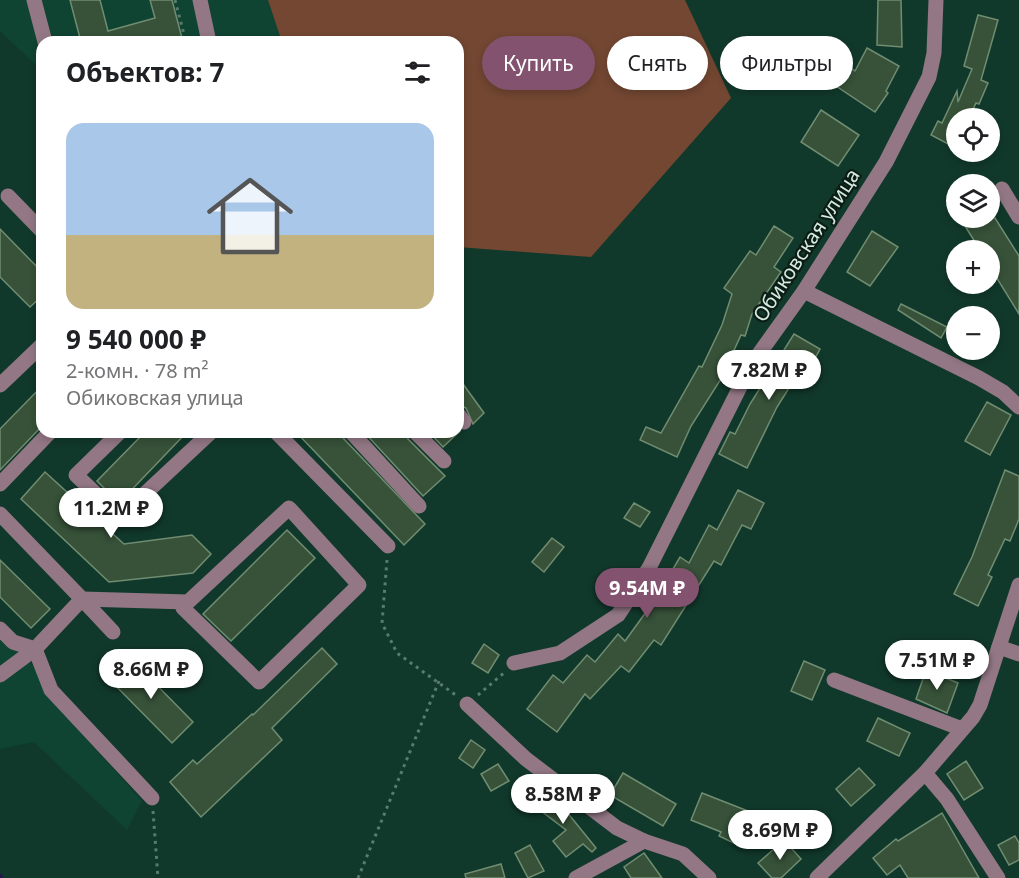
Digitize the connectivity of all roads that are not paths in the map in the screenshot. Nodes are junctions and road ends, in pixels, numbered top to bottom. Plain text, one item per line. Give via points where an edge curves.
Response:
1 (34, 0) edge
2 (200, 0) edge
3 (936, 0) edge
4 (43, 36) edge
5 (209, 36) edge
6 (1002, 189) dead end
7 (8, 196) dead end
8 (1019, 217) edge
9 (36, 225) edge
10 (804, 291) junction
11 (36, 351) edge
12 (0, 385) edge
13 (1019, 407) edge
14 (44, 438) edge
15 (114, 438) edge
16 (205, 438) edge
17 (282, 438) edge
18 (357, 438) edge
19 (421, 438) edge
20 (444, 461) dead end
21 (0, 484) edge
22 (419, 506) dead end
23 (0, 514) edge
24 (388, 546) road end
25 (1019, 585) edge
26 (82, 599) junction
27 (188, 602) junction
28 (0, 629) edge
29 (112, 632) dead end
30 (999, 646) junction
31 (35, 649) junction
32 (1019, 654) edge
33 (514, 663) road end
34 (0, 675) edge
35 (834, 680) dead end
36 (467, 704) road end
37 (962, 729) junction
38 (925, 773) junction
39 (152, 798) road end
40 (644, 842) junction
41 (576, 878) edge
42 (709, 878) edge
43 (817, 878) edge
44 (998, 878) edge

1 - 4 street
2 - 5 street
3 - 10 street, Обиковская улица via 929,77 886,162
6 - 8 street
7 - 9 street
10 - 13 street via 979,378
10 - 33 street, Обиковская улица via 751,365 649,568 618,615 560,653
11 - 12 street
14 - 21 street
15 - 16 street via 76,475 120,517
17 - 24 street
18 - 22 street
19 - 20 street
23 - 26 street
25 - 30 street
26 - 27 street
26 - 29 street
26 - 31 street
27 - 27 street via 289,508 359,585 259,682 183,608
28 - 31 street via 13,642
30 - 32 street
30 - 37 street via 980,705
31 - 34 street
31 - 39 street via 51,690
35 - 37 street
36 - 40 street via 526,759 617,828
37 - 38 street
38 - 43 street
38 - 44 street via 947,799
40 - 41 street
40 - 42 street via 683,854

